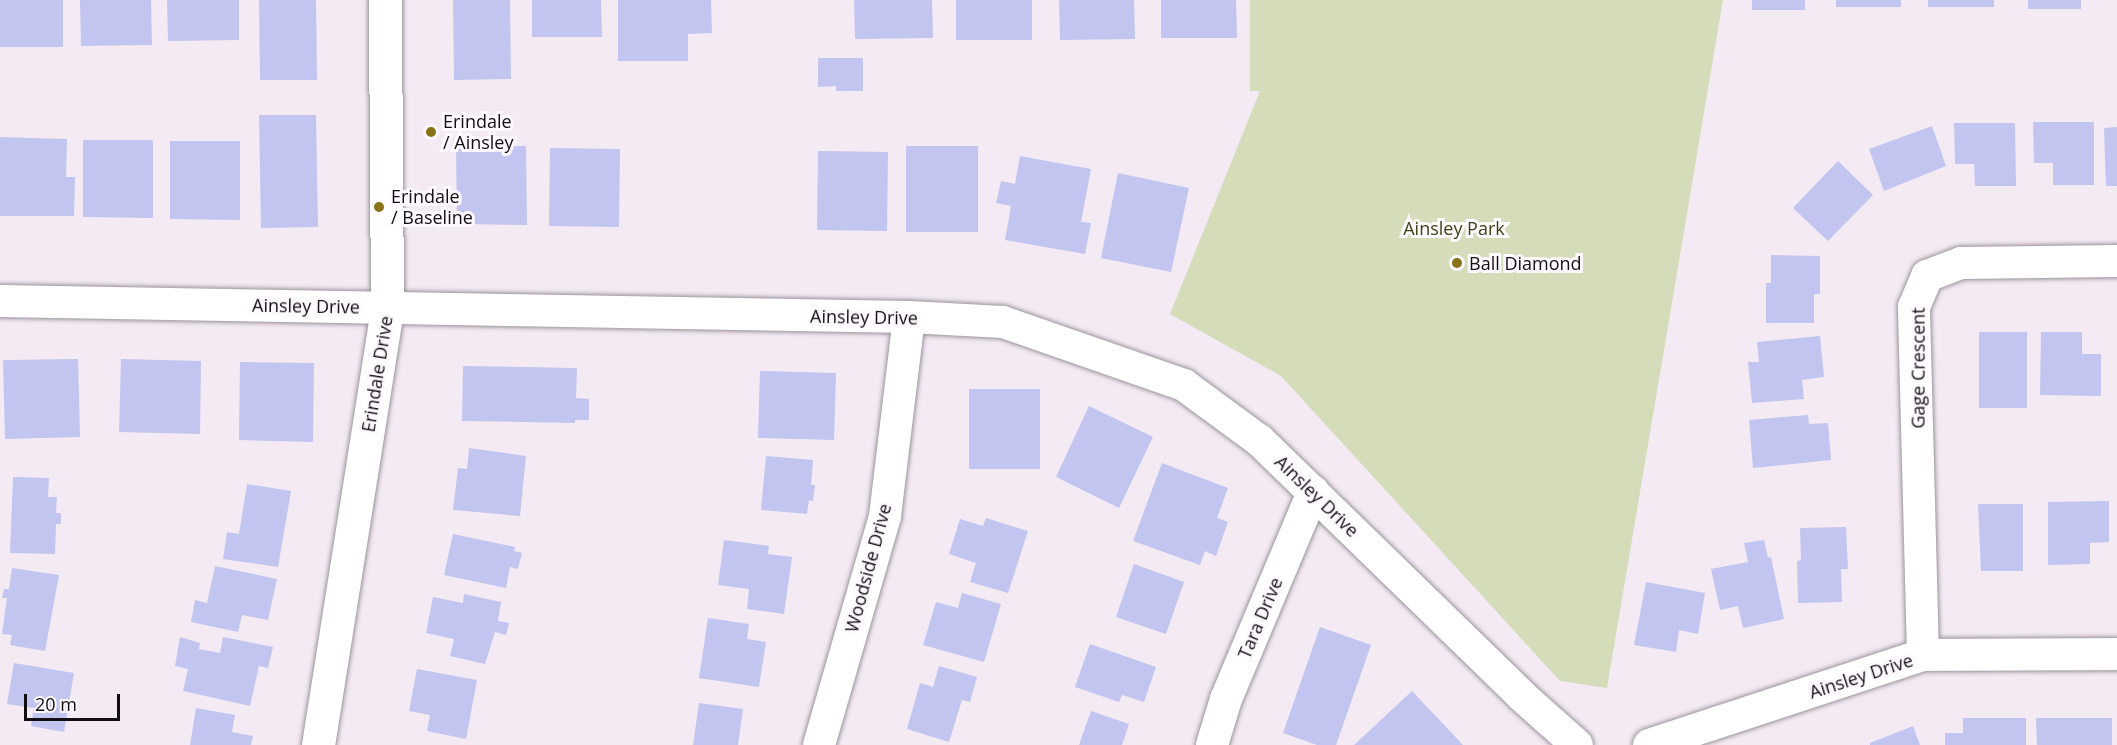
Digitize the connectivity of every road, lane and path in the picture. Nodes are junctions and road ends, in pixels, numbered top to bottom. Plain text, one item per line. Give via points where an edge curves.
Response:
1 (385, 0) edge
2 (2117, 261) edge
3 (0, 301) edge
4 (387, 307) junction
5 (909, 317) junction
6 (1313, 492) junction
7 (2117, 654) edge
8 (1923, 655) junction
9 (318, 745) edge
10 (819, 745) edge
11 (1212, 745) edge
12 (1577, 745) edge
13 (1649, 745) edge

1 - 4 street, Erindale Drive
2 - 8 street, Gage Crescent via 1960,263 1927,276 1914,307
3 - 4 street, Ainsley Drive
4 - 5 street, Ainsley Drive
4 - 9 street, Erindale Drive
5 - 6 street, Ainsley Drive via 1003,322 1184,385 1259,440
5 - 10 street, Woodside Drive via 885,516
6 - 11 street, Tara Drive via 1226,699
6 - 12 street, Ainsley Drive
7 - 8 street, Ainsley Drive
8 - 13 street, Ainsley Drive

